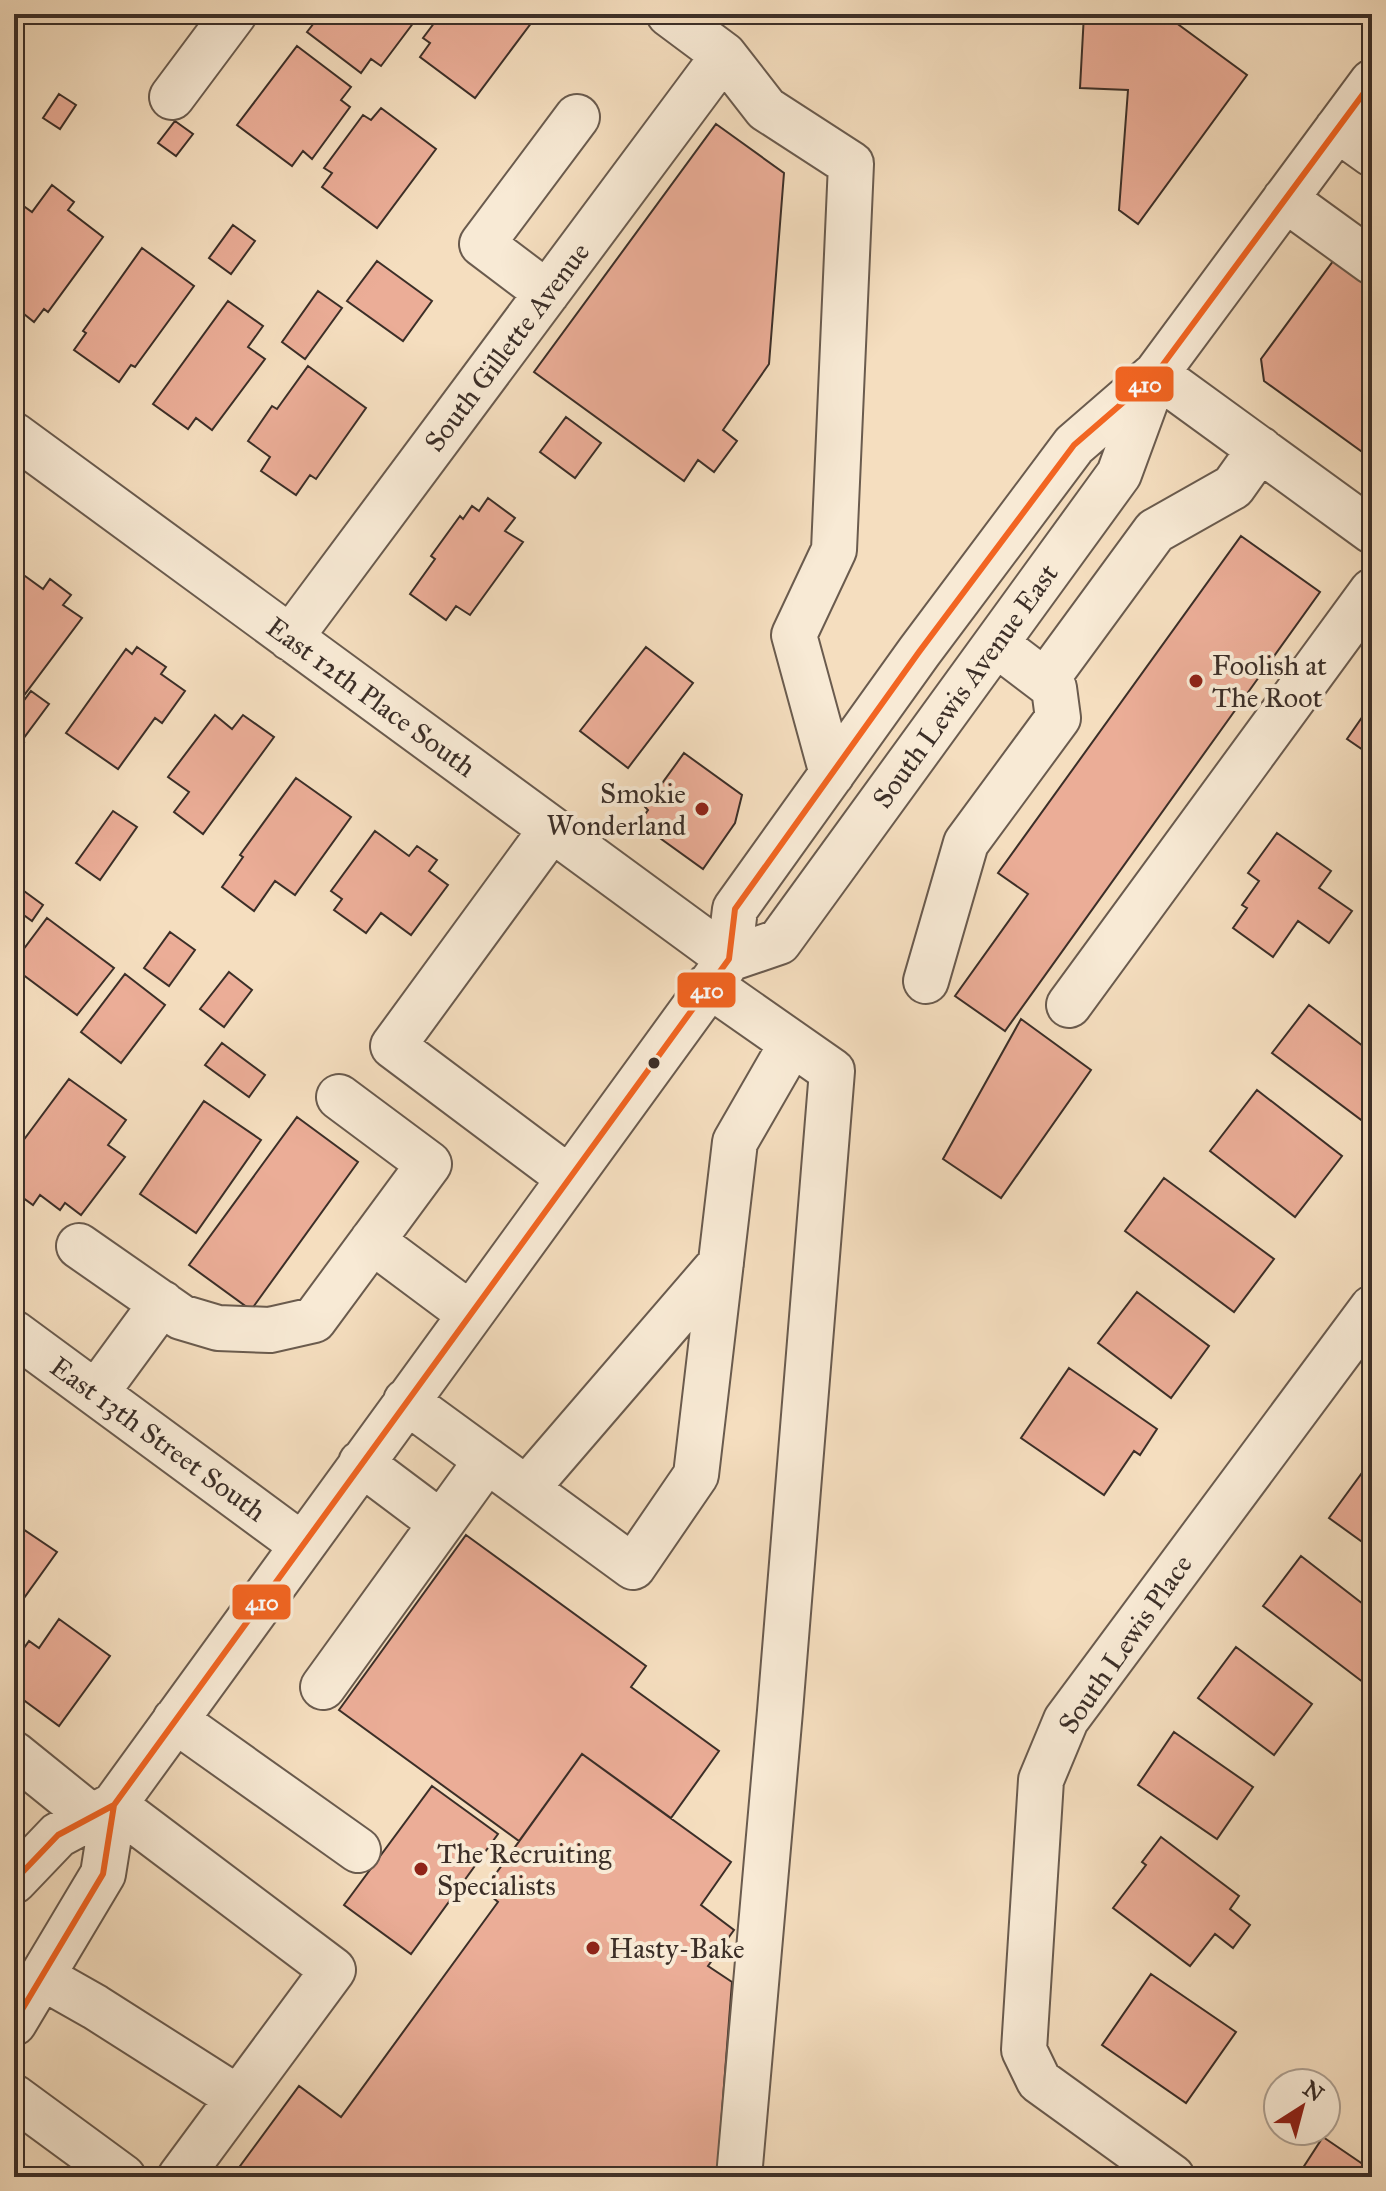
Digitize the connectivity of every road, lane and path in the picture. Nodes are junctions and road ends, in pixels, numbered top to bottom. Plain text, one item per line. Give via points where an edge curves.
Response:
1 (234, 14) edge
2 (669, 14) edge
3 (724, 55) junction
4 (1372, 82) edge
5 (172, 97) dead end
6 (577, 117) dead end
7 (1337, 129) junction
8 (1372, 154) edge
9 (1285, 199) junction
10 (1372, 262) edge
11 (547, 293) junction
12 (1156, 374) junction
13 (14, 435) edge
14 (1260, 449) junction
15 (1372, 531) edge
16 (1372, 591) edge
17 (290, 638) junction
18 (996, 644) junction
19 (1045, 681) junction
20 (832, 774) junction
21 (551, 830) junction
22 (719, 972) junction
23 (926, 981) dead end
24 (1069, 1005) dead end
25 (792, 1043) junction
26 (339, 1097) dead end
27 (569, 1178) junction
28 (372, 1241) junction
29 (79, 1246) dead end
30 (721, 1263) junction
31 (162, 1303) junction
32 (1372, 1308) edge
33 (470, 1314) junction
34 (14, 1333) edge
35 (96, 1393) junction
36 (406, 1401) junction
37 (487, 1460) junction
38 (361, 1463) junction
39 (527, 1488) junction
40 (441, 1523) junction
41 (302, 1545) junction
42 (323, 1687) dead end
43 (175, 1720) junction
44 (14, 1754) edge
45 (103, 1811) junction
46 (358, 1850) dead end
47 (18, 1868) edge
48 (42, 1977) junction
49 (14, 2023) edge
50 (14, 2097) edge
51 (238, 2098) junction
52 (123, 2177) edge
53 (180, 2177) edge
54 (739, 2177) edge
55 (1172, 2177) edge

1 - 5 street
2 - 3 street
3 - 11 street, South Gillette Avenue
3 - 20 street via 766,109 851,164 834,550 794,635
4 - 7 street, South Lewis Avenue East
6 - 11 street via 482,244
7 - 8 street
7 - 9 street, South Lewis Avenue East
9 - 10 street
9 - 12 street, South Lewis Avenue East
11 - 17 street, South Gillette Avenue
12 - 14 street
12 - 18 street, South Lewis Avenue East via 1119,474
12 - 20 street, South Lewis Avenue East via 1074,445
13 - 17 street, East 12th Place South
14 - 15 street
14 - 19 street via 1233,487 1155,531
16 - 24 street
17 - 21 street, East 12th Place South
18 - 19 street
18 - 22 street, South Lewis Avenue East via 779,942
19 - 23 street via 1054,688 1058,718 966,843
20 - 22 street, South Lewis Avenue East via 735,909
21 - 22 street, East 12th Place South
21 - 27 street via 393,1046
22 - 25 street, East 12th Place South
22 - 27 street, South Lewis Avenue East
25 - 30 street via 735,1142
25 - 54 street, East 12th Place South via 832,1071
26 - 28 street via 429,1164
27 - 33 street, South Lewis Avenue East
28 - 31 street via 314,1320 270,1330 218,1328 181,1317
28 - 33 street
29 - 31 street
30 - 39 street
30 - 39 street via 696,1475 633,1567
31 - 35 street
32 - 55 street, South Lewis Place via 1066,1720 1041,1780 1024,2050 1039,2081
33 - 36 street, South Lewis Avenue East
34 - 35 street, East 13th Street South
35 - 41 street, East 13th Street South
36 - 37 street
36 - 38 street, South Lewis Avenue East
37 - 39 street
37 - 40 street
38 - 40 street
38 - 41 street, South Lewis Avenue East
40 - 42 street
41 - 43 street, South Lewis Avenue East
43 - 45 street, South Lewis Avenue East
43 - 46 street
44 - 45 street
45 - 47 street, South Lewis Avenue East via 58,1835
45 - 48 street, South Lewis Avenue East via 103,1874
45 - 51 street via 333,1970
48 - 49 street, South Lewis Avenue East
48 - 51 street
50 - 52 street
51 - 53 street

